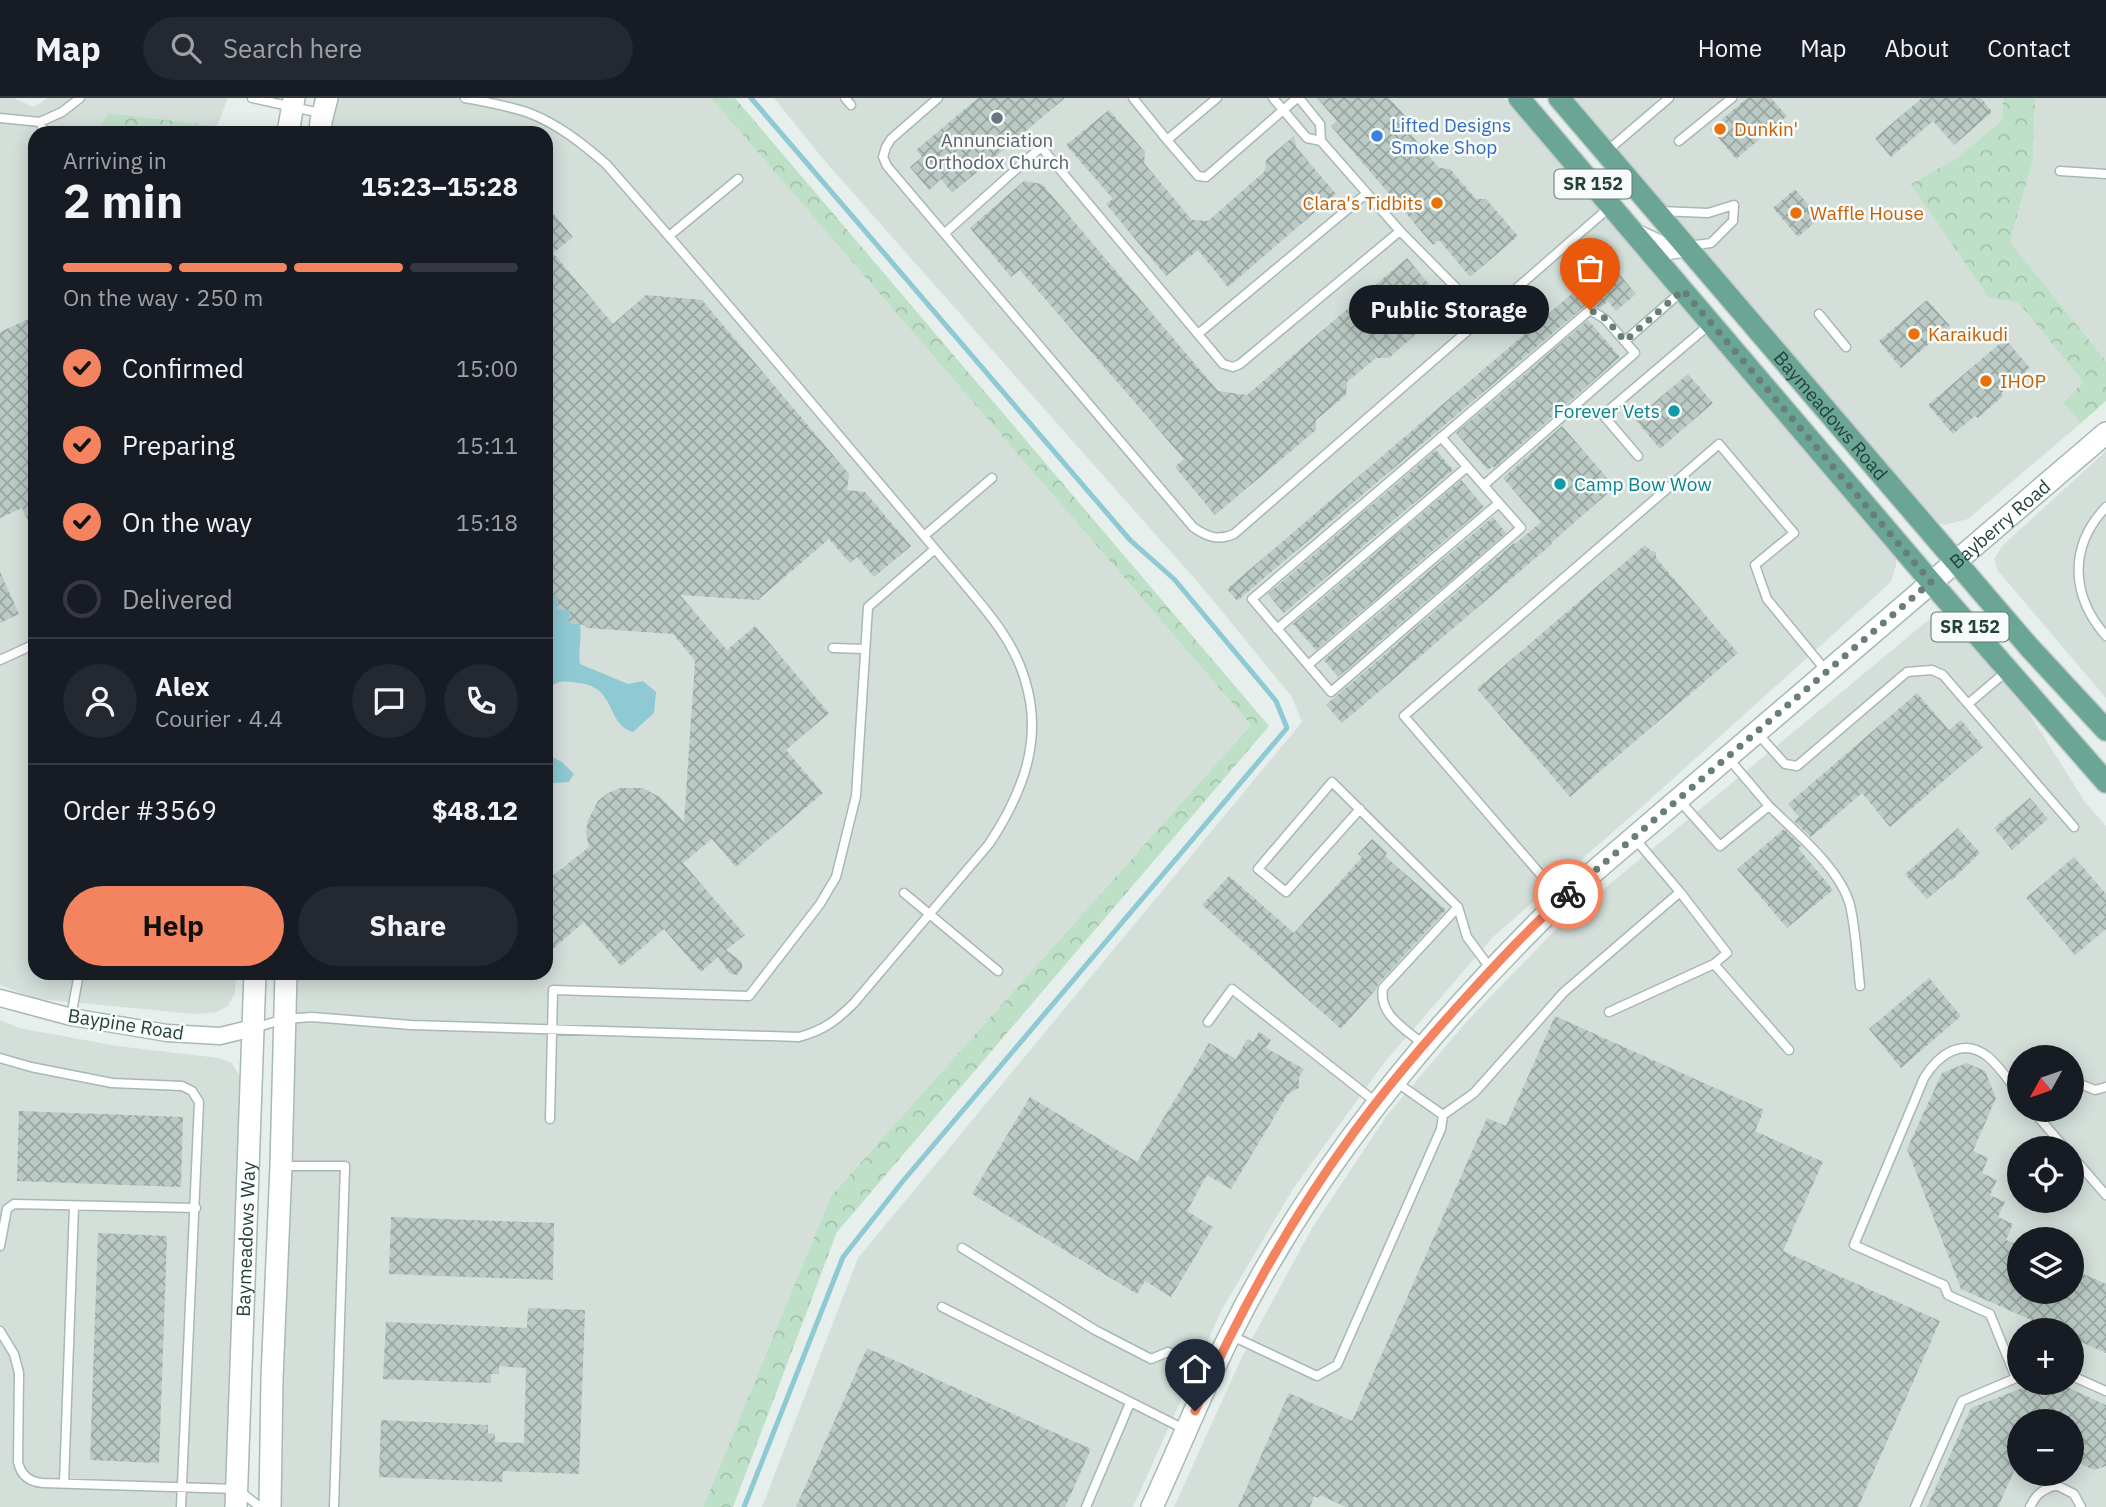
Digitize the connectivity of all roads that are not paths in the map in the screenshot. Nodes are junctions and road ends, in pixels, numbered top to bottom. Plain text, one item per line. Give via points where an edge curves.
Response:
1 (80, 98) edge
2 (252, 98) edge
3 (465, 98) edge
4 (938, 98) edge
5 (1133, 98) edge
6 (1217, 98) edge
7 (1273, 98) edge
8 (1298, 98) edge
9 (1519, 98) edge
10 (1559, 98) edge
11 (1668, 98) edge
12 (1732, 98) edge
13 (293, 103) edge
14 (1283, 109) junction
15 (324, 115) edge
16 (0, 118) edge
17 (40, 121) junction
18 (42, 126) edge
19 (289, 126) edge
20 (1167, 140) junction
21 (1321, 141) junction
22 (1679, 141) dead end
23 (1605, 153) junction
24 (2060, 171) dead end
25 (2106, 174) edge
26 (738, 179) dead end
27 (1367, 193) junction
28 (1611, 206) junction
29 (1655, 211) junction
30 (1400, 231) junction
31 (945, 233) junction
32 (1634, 234) junction
33 (669, 236) junction
34 (1685, 246) junction
35 (1683, 290) junction
36 (1819, 314) dead end
37 (1484, 316) junction
38 (1711, 323) junction
39 (1198, 334) junction
40 (1625, 341) junction
41 (1846, 347) dead end
42 (2106, 433) edge
43 (1441, 437) junction
44 (1638, 456) dead end
45 (1467, 467) junction
46 (992, 478) dead end
47 (1483, 485) junction
48 (1499, 503) junction
49 (2106, 507) edge
50 (925, 536) junction
51 (935, 548) junction
52 (1955, 560) junction
53 (1931, 582) junction
54 (1277, 629) junction
55 (2106, 636) edge
56 (28, 647) edge
57 (833, 648) dead end
58 (865, 649) junction
59 (0, 660) edge
60 (1308, 665) junction
61 (2008, 670) junction
62 (1827, 673) junction
63 (1968, 704) junction
64 (2106, 730) edge
65 (1756, 733) junction
66 (1727, 757) junction
67 (2106, 782) edge
68 (1678, 799) junction
69 (1769, 806) junction
70 (1360, 809) junction
71 (2074, 827) dead end
72 (1634, 837) junction
73 (1680, 892) junction
74 (904, 894) dead end
75 (1562, 899) junction
76 (1458, 907) junction
77 (929, 915) junction
78 (1714, 964) junction
79 (1491, 970) junction
80 (998, 971) dead end
81 (78, 980) edge
82 (255, 980) edge
83 (286, 980) edge
84 (1860, 986) dead end
85 (0, 998) edge
86 (1609, 1012) dead end
87 (71, 1017) junction
88 (284, 1019) junction
89 (1208, 1022) dead end
90 (253, 1028) junction
91 (552, 1030) junction
92 (1424, 1045) junction
93 (1789, 1050) dead end
94 (0, 1058) edge
95 (2007, 1079) edge
96 (1395, 1081) junction
97 (2084, 1086) edge
98 (2106, 1087) edge
99 (1377, 1103) junction
100 (1443, 1115) junction
101 (550, 1119) dead end
102 (2042, 1122) edge
103 (2055, 1136) edge
104 (281, 1166) junction
105 (2084, 1170) edge
106 (2106, 1195) edge
107 (74, 1206) junction
108 (196, 1208) junction
109 (0, 1246) edge
110 (962, 1248) dead end
111 (942, 1307) dead end
112 (0, 1331) edge
113 (1230, 1335) junction
114 (2007, 1352) edge
115 (1212, 1372) junction
116 (2084, 1381) edge
117 (2007, 1382) edge
118 (2106, 1391) edge
119 (1130, 1403) junction
120 (1187, 1430) junction
121 (64, 1483) junction
122 (183, 1486) junction
123 (236, 1498) edge
124 (1157, 1503) edge
125 (181, 1507) edge
126 (260, 1507) edge
127 (270, 1507) edge
128 (334, 1507) edge
129 (1086, 1507) edge
130 (1915, 1507) edge
131 (2030, 1507) edge
132 (2081, 1507) edge

1 - 17 lane
2 - 13 lane
3 - 33 lane via 529,113 560,128 606,164
4 - 31 lane via 891,139 883,158
5 - 20 lane
6 - 20 lane
7 - 14 lane
8 - 14 lane
8 - 21 lane via 1320,124
9 - 28 main road, Baymeadows Road / SR 152
10 - 23 main road, Baymeadows Road / SR 152
11 - 23 lane
12 - 22 lane
13 - 15 lane
13 - 19 street
14 - 20 lane via 1206,177 1198,176
14 - 21 lane via 1307,138
16 - 17 lane
17 - 18 lane
21 - 27 lane
23 - 29 main road, Baymeadows Road / SR 152
24 - 25 lane
26 - 33 lane
27 - 30 lane
27 - 39 lane
28 - 32 main road, Baymeadows Road / SR 152
28 - 37 lane
29 - 34 main road, Baymeadows Road / SR 152
29 - 34 lane via 1708,213 1734,205 1733,221 1711,243
30 - 37 lane
30 - 39 lane via 1240,364 1223,364
31 - 37 lane via 1193,527 1212,538 1234,534
31 - 39 lane via 1041,147
32 - 34 street via 1665,249
32 - 35 main road, Baymeadows Road / SR 152
33 - 50 lane
34 - 52 main road, Baymeadows Road / SR 152
35 - 38 main road, Baymeadows Road / SR 152
35 - 40 lane
36 - 41 lane
38 - 44 lane via 1603,415
38 - 53 main road, Baymeadows Road / SR 152
40 - 43 lane via 1605,318 1590,310
40 - 47 lane via 1635,354
42 - 52 street, Bayberry Road
43 - 45 lane
43 - 54 lane via 1252,599
45 - 47 lane
45 - 54 lane
46 - 50 lane
47 - 48 lane
48 - 60 lane
48 - 60 lane via 1521,528 1331,692
49 - 55 lane via 2088,529 2078,573 2084,602
50 - 51 lane
51 - 58 lane via 868,607
51 - 77 lane via 1014,651 1025,679 1032,736 1028,764 1006,818
52 - 53 street, Bayberry Road
52 - 64 main road, Baymeadows Road / SR 152
53 - 61 main road, Baymeadows Road / SR 152
53 - 62 street, Bayberry Road
54 - 60 lane
56 - 59 lane
57 - 58 lane
58 - 91 lane via 856,796 836,877 750,996 553,990
61 - 63 lane
61 - 67 main road, Baymeadows Road / SR 152
62 - 65 street, Bayberry Road
62 - 75 lane via 1767,599 1755,565 1794,533 1719,444 1404,716
63 - 65 lane via 1943,675 1932,670 1907,672 1797,766 1784,764
63 - 71 lane
65 - 66 street, Bayberry Road
66 - 68 street, Bayberry Road
66 - 69 lane
68 - 69 lane via 1720,846
68 - 72 street, Bayberry Road
69 - 84 lane via 1842,887 1849,905
70 - 70 lane via 1286,892 1258,869 1332,782
70 - 76 lane
72 - 73 lane
72 - 75 street, Bayberry Road
73 - 78 lane via 1727,953
73 - 100 lane via 1564,992 1474,1093
74 - 77 lane
75 - 79 street, Bayberry Road
76 - 79 lane via 1467,937
76 - 92 lane via 1383,988 1381,998 1388,1015
77 - 80 lane
77 - 91 lane via 854,1003 818,1032 799,1037
78 - 86 lane
78 - 93 lane
79 - 92 street, Bayberry Road
81 - 87 lane
82 - 90 street, Baymeadows Way
83 - 88 street, Baymeadows Way
85 - 87 street, Baypine Road
87 - 90 street, Baypine Road via 167,1033 220,1036
88 - 90 lane
88 - 91 lane
88 - 104 street, Baymeadows Way
89 - 99 lane via 1233,989
90 - 123 street, Baymeadows Way
91 - 101 lane
92 - 96 street, Bayberry Road
94 - 108 lane via 112,1083 182,1086 192,1091 200,1102
95 - 114 lane via 1989,1057 1975,1050 1960,1048 1933,1063 1854,1245 1944,1285 1948,1295 1990,1314
96 - 99 street, Bayberry Road
96 - 100 lane
97 - 98 lane via 2095,1090
99 - 113 street, Bayberry Road via 1283,1241
100 - 113 lane via 1441,1129 1337,1365 1317,1376
102 - 103 lane
104 - 127 street, Baymeadows Way
104 - 128 lane via 345,1166
105 - 106 lane
107 - 108 lane
107 - 109 lane via 10,1205
107 - 121 lane
108 - 122 lane
110 - 115 lane via 1151,1359 1168,1352
111 - 119 lane
112 - 121 lane via 19,1373 18,1466 32,1481
113 - 115 street, Bayberry Road
115 - 120 street, Bayberry Road
116 - 118 lane
117 - 130 lane via 1962,1401
119 - 120 lane
119 - 129 lane
120 - 124 street, Bayberry Road
121 - 122 lane
122 - 123 lane
122 - 125 lane
123 - 126 lane
131 - 132 lane via 2042,1490 2056,1485 2074,1494

